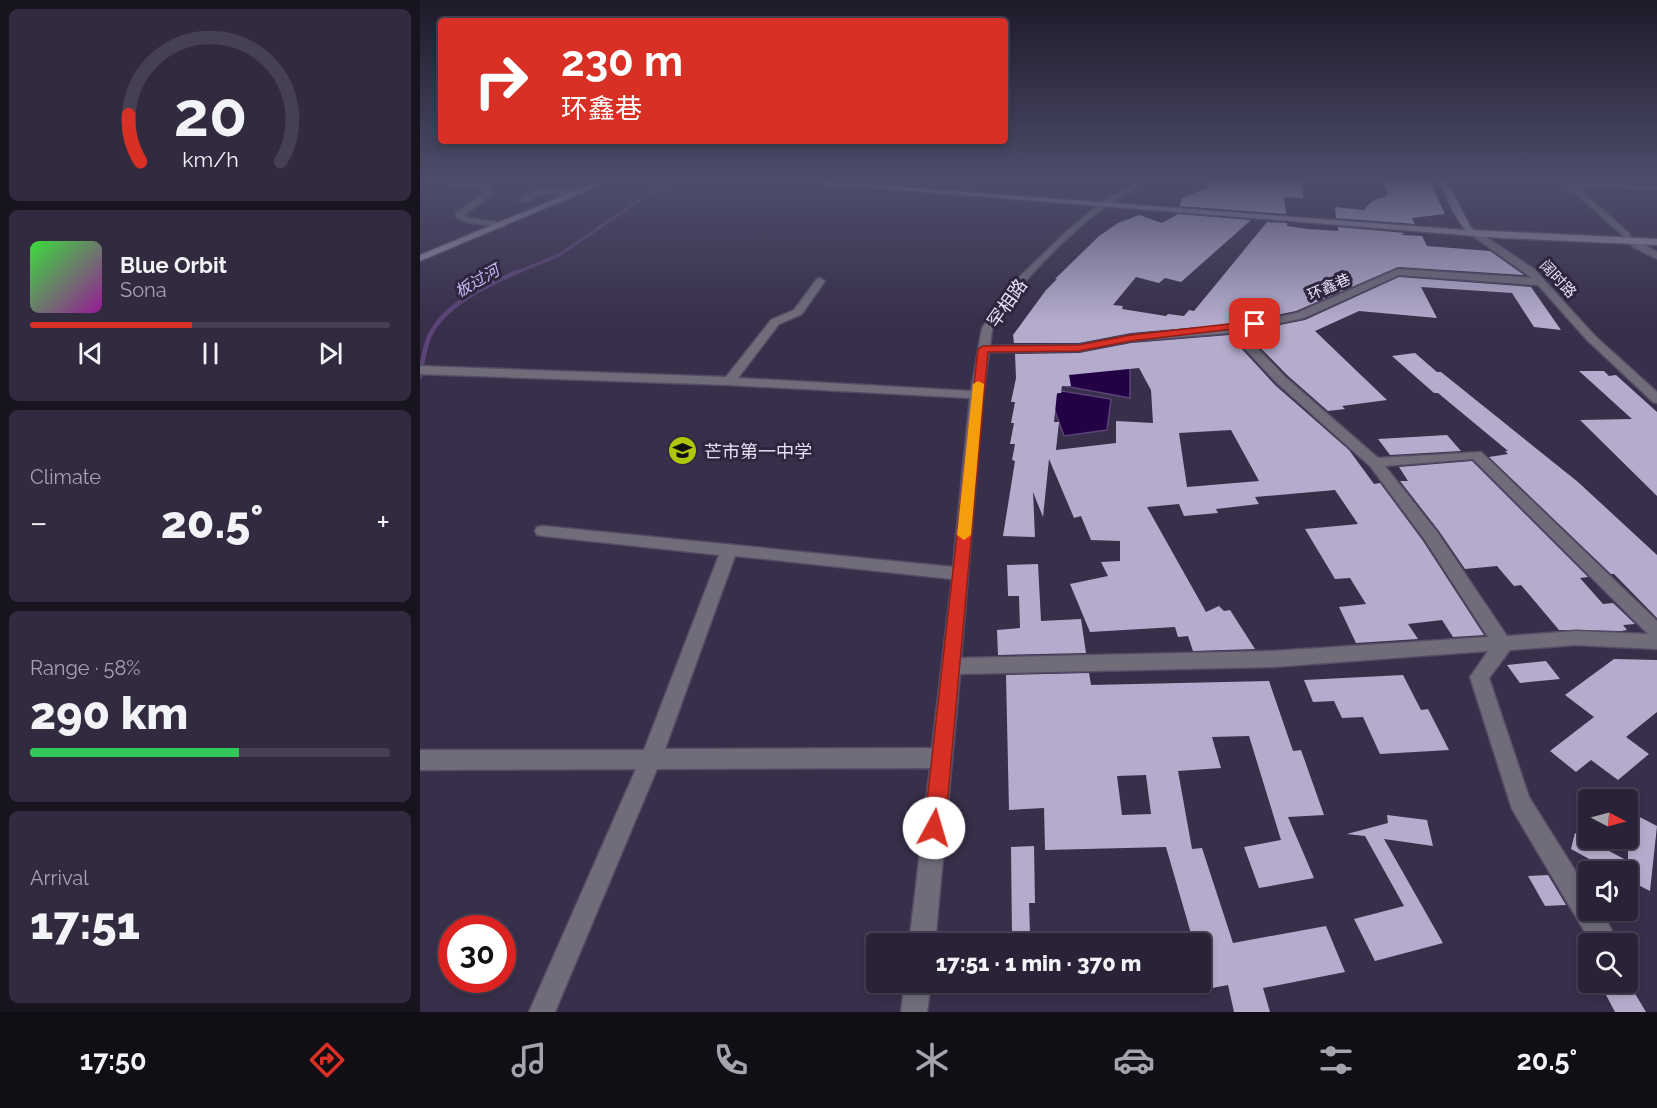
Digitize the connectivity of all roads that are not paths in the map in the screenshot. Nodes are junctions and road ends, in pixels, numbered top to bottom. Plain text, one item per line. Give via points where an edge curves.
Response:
1 (496, 227) edge
2 (1077, 227) edge
3 (1421, 227) edge
4 (1469, 227) edge
5 (1617, 227) edge
6 (1472, 231) junction
7 (1630, 239) junction
8 (1657, 240) edge
9 (1657, 256) edge
10 (420, 258) edge
11 (820, 281) dead end
12 (1540, 282) junction
13 (1233, 328) junction
14 (983, 349) junction
15 (426, 371) edge
16 (729, 381) junction
17 (977, 395) junction
18 (1657, 399) edge
19 (1375, 463) junction
20 (543, 531) dead end
21 (729, 550) junction
22 (961, 574) junction
23 (1657, 632) edge
24 (1657, 642) edge
25 (1503, 645) junction
26 (952, 666) junction
27 (942, 758) junction
28 (651, 759) junction
29 (420, 760) edge
30 (923, 933) edge
31 (1600, 933) edge
32 (917, 993) edge
33 (542, 1012) edge
34 (914, 1012) edge

1 - 10 main road
2 - 14 street, 罕相路 via 1015,286 987,328
3 - 6 main road
4 - 6 main road, 阔时路
5 - 7 street
6 - 7 main road
6 - 12 street, 阔时路 via 1531,271
7 - 8 main road
7 - 9 street
11 - 16 street via 798,312 775,322
12 - 13 street, 环鑫巷 via 1398,272 1300,316
12 - 18 street, 阔时路 via 1591,338
13 - 14 street, 环鑫巷 via 1131,338 1079,348
13 - 19 street via 1281,380
14 - 17 street, 罕相路
15 - 16 street
16 - 17 street
17 - 22 street, 罕相路
19 - 23 street via 1476,455
19 - 25 street via 1431,536
20 - 21 street
21 - 22 street
21 - 28 street
22 - 26 street, 罕相路
24 - 25 street via 1576,638
25 - 26 street via 1273,659
25 - 31 street via 1479,676 1520,802
26 - 27 street, 罕相路
27 - 28 street
27 - 30 street, 罕相路
28 - 29 street
28 - 33 street
32 - 34 street

